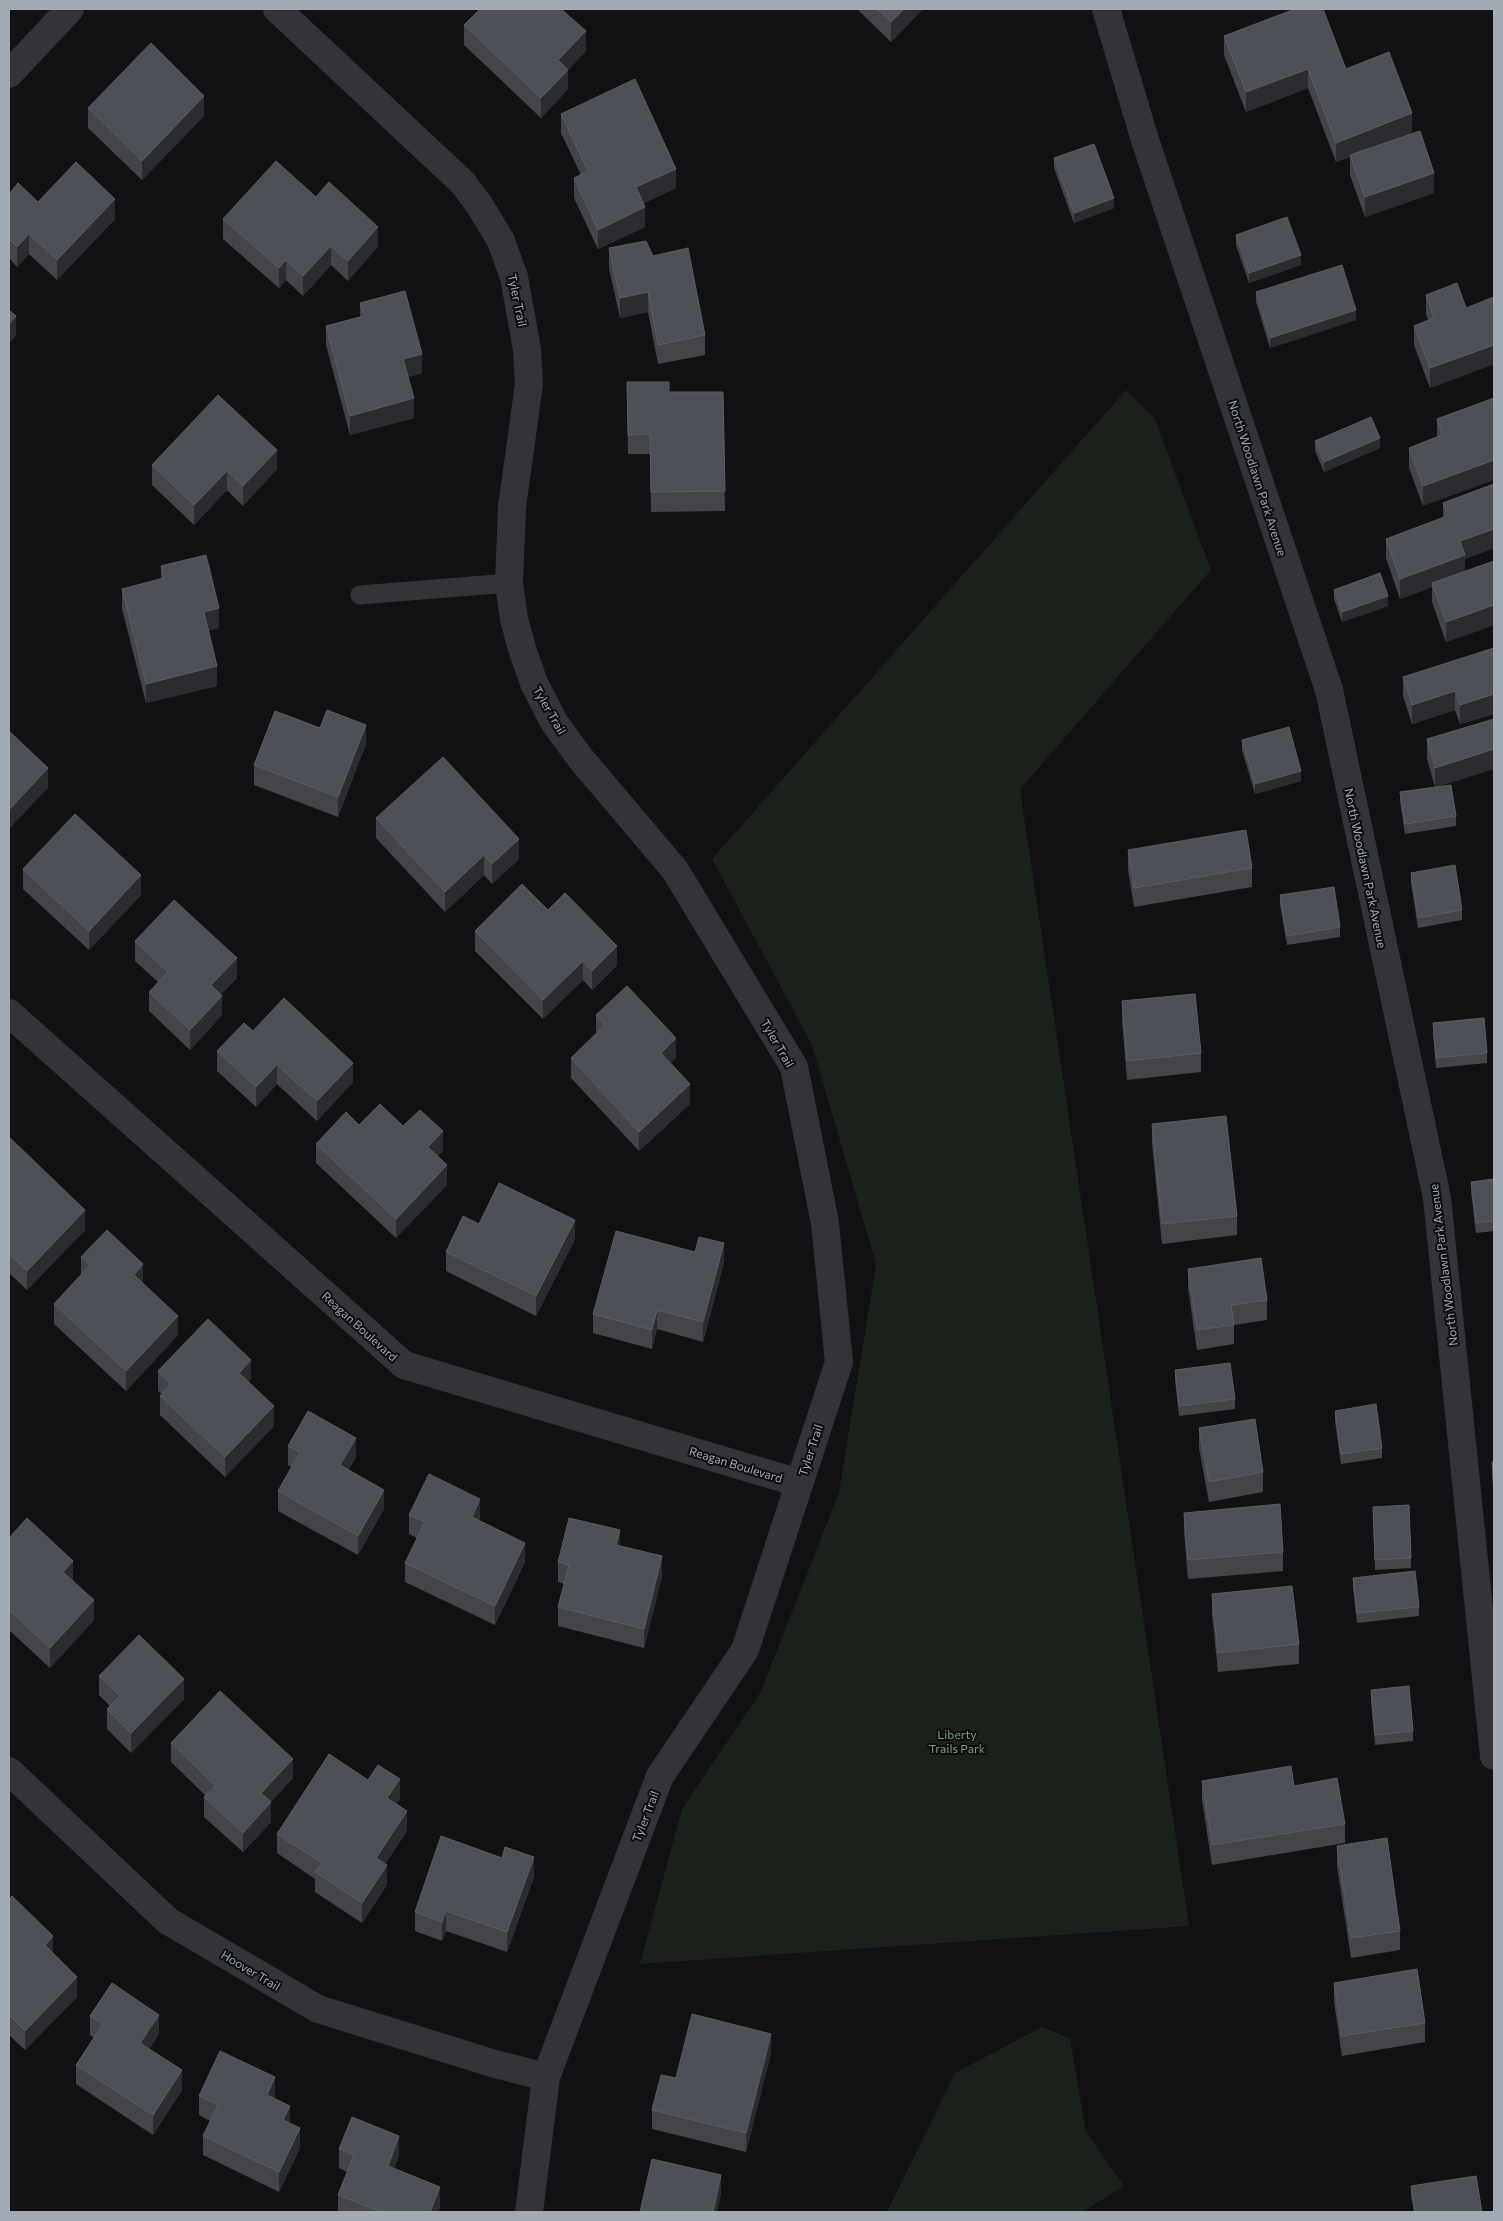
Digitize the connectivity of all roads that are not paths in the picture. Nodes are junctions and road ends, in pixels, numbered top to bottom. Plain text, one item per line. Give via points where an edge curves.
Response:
1 (70, 9) edge
2 (277, 9) edge
3 (1106, 9) edge
4 (9, 74) edge
5 (509, 583) junction
6 (360, 594) dead end
7 (9, 1013) edge
8 (799, 1483) junction
9 (1494, 1756) edge
10 (9, 1772) edge
11 (546, 2077) junction
12 (529, 2212) edge

1 - 4 street
2 - 5 street, Tyler Trail via 463,183 500,241 514,277 527,349 529,384 512,507
3 - 9 street, North Woodlawn Park Avenue via 1145,140 1329,690 1437,1198
5 - 6 lane
5 - 8 street, Tyler Trail via 523,652 554,722 674,870 794,1067 824,1223 839,1362
7 - 8 street, Reagan Boulevard via 404,1365
8 - 11 street, Tyler Trail via 745,1650 660,1776
10 - 11 street, Hoover Trail via 168,1921 318,2010
11 - 12 street, Tyler Trail

